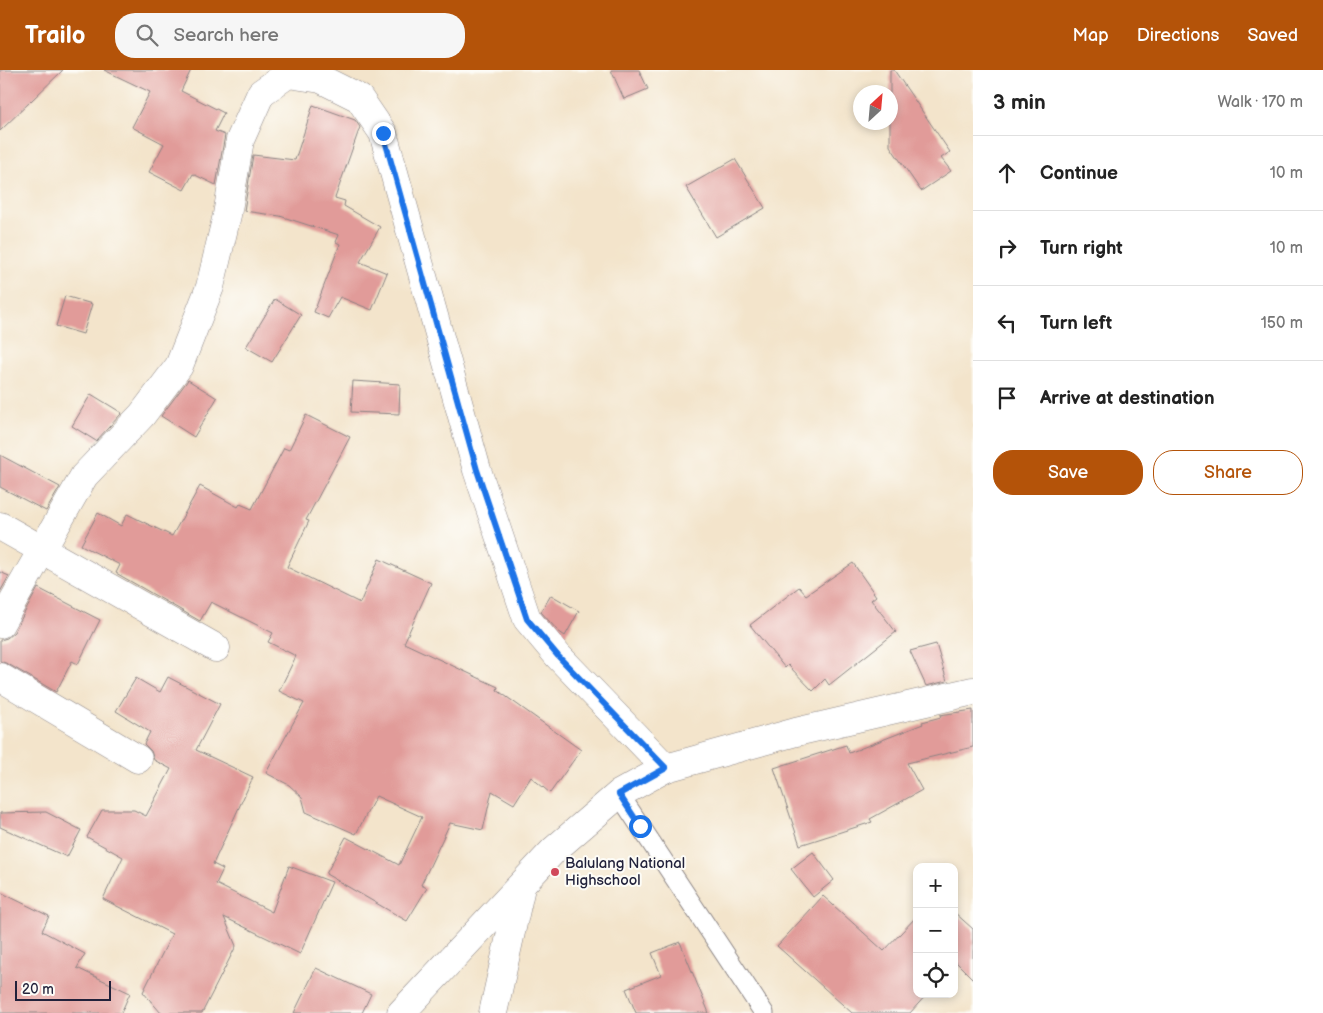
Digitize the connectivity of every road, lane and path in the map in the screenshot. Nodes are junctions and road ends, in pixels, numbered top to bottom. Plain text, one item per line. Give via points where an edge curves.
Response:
1 (0, 526) edge
2 (41, 549) junction
3 (0, 624) edge
4 (216, 648) dead end
5 (0, 677) edge
6 (973, 691) edge
7 (138, 759) dead end
8 (666, 768) junction
9 (619, 794) junction
10 (521, 887) junction
11 (401, 1013) edge
12 (493, 1013) edge
13 (764, 1013) edge

1 - 2 street
2 - 3 street
2 - 4 street
2 - 8 street via 84,476 142,415 179,366 210,287 240,140 261,93 288,74 321,79 359,98 383,133 477,470 527,619 558,656
5 - 7 street
6 - 8 street via 796,732
8 - 9 street
9 - 10 street via 554,850
9 - 13 lane
10 - 11 street
10 - 12 street

